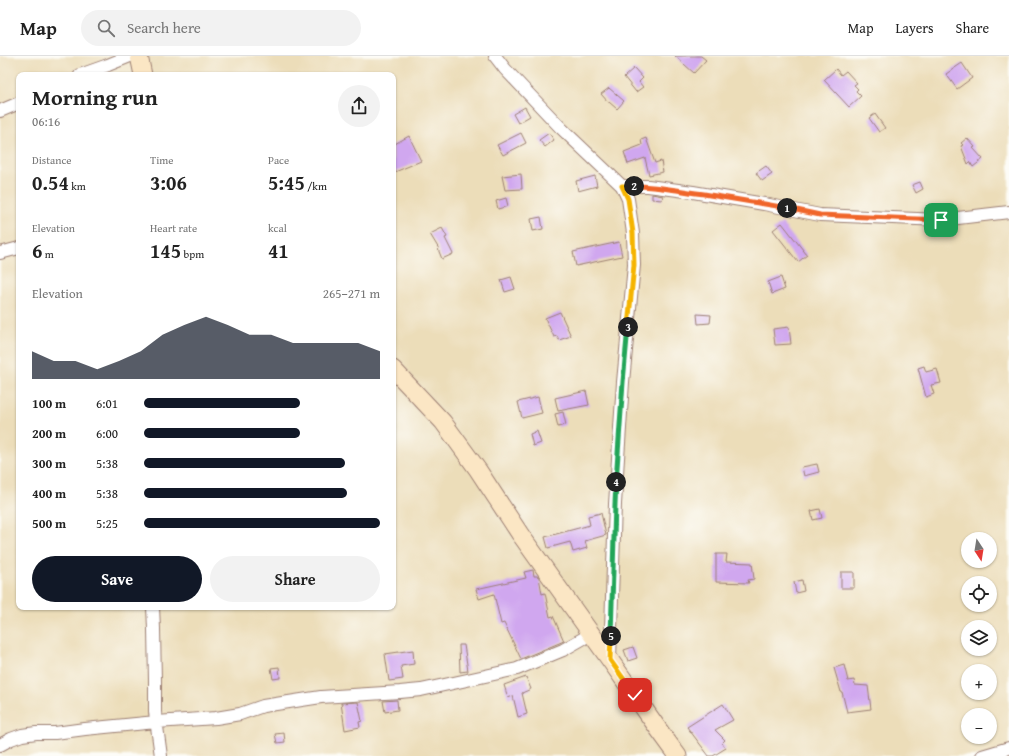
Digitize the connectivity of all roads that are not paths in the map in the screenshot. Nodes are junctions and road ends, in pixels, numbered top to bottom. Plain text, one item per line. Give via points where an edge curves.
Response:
1 (130, 56) edge
2 (138, 56) edge
3 (495, 56) edge
4 (88, 72) edge
5 (142, 72) edge
6 (16, 104) edge
7 (0, 111) edge
8 (622, 186) junction
9 (1009, 212) edge
10 (16, 249) edge
11 (0, 252) edge
12 (396, 372) edge
13 (152, 610) edge
14 (591, 634) junction
15 (610, 660) junction
16 (156, 722) junction
17 (0, 745) edge
18 (1009, 748) edge
19 (673, 755) edge
20 (161, 756) edge
21 (982, 756) edge

1 - 4 street
2 - 5 street
3 - 8 street via 561,128
6 - 7 street
8 - 9 street via 648,186 685,191 820,215 941,220
8 - 15 street via 628,199 634,265 615,504
10 - 11 street
12 - 14 street via 443,422
13 - 16 street
14 - 15 street
14 - 16 street via 563,650 517,669 422,690 321,696 263,706 240,714 216,718
15 - 19 street via 659,730
16 - 17 street via 36,733 11,739
16 - 20 street
18 - 21 street

